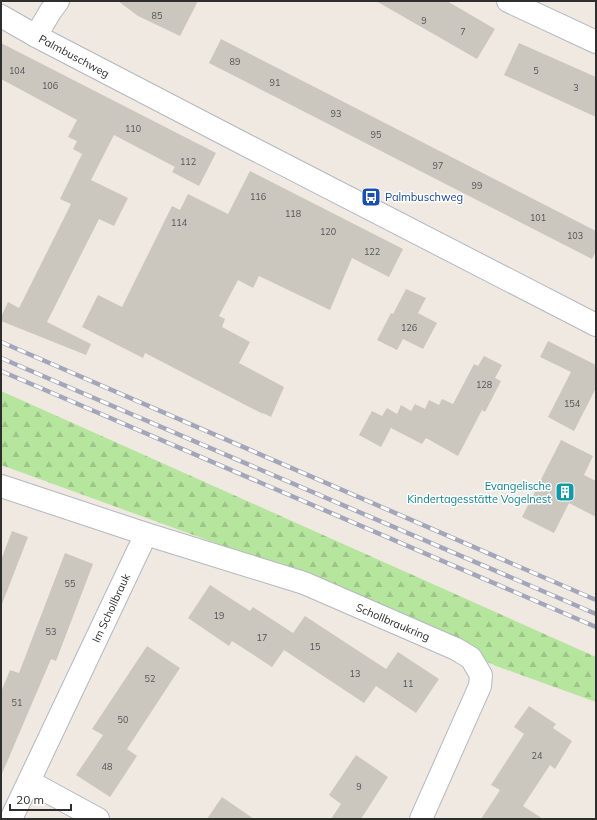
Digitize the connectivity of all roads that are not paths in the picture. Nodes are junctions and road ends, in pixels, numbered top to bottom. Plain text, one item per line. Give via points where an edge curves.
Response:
1 (58, 1) edge
2 (508, 1) edge
3 (1, 16) edge
4 (36, 36) junction
5 (596, 42) edge
6 (594, 320) edge
7 (1, 486) edge
8 (146, 534) junction
9 (30, 782) junction
10 (11, 819) edge
11 (98, 819) edge
12 (421, 819) edge

1 - 4 street
2 - 5 street
3 - 4 street, Palmbuschweg
4 - 6 street, Palmbuschweg
7 - 8 street
8 - 9 street, Im Schollbrauk
8 - 12 street, Schollbraukring via 304,583 456,649 471,658 481,675 480,686
9 - 10 street, Im Schollbrauk
9 - 11 street

